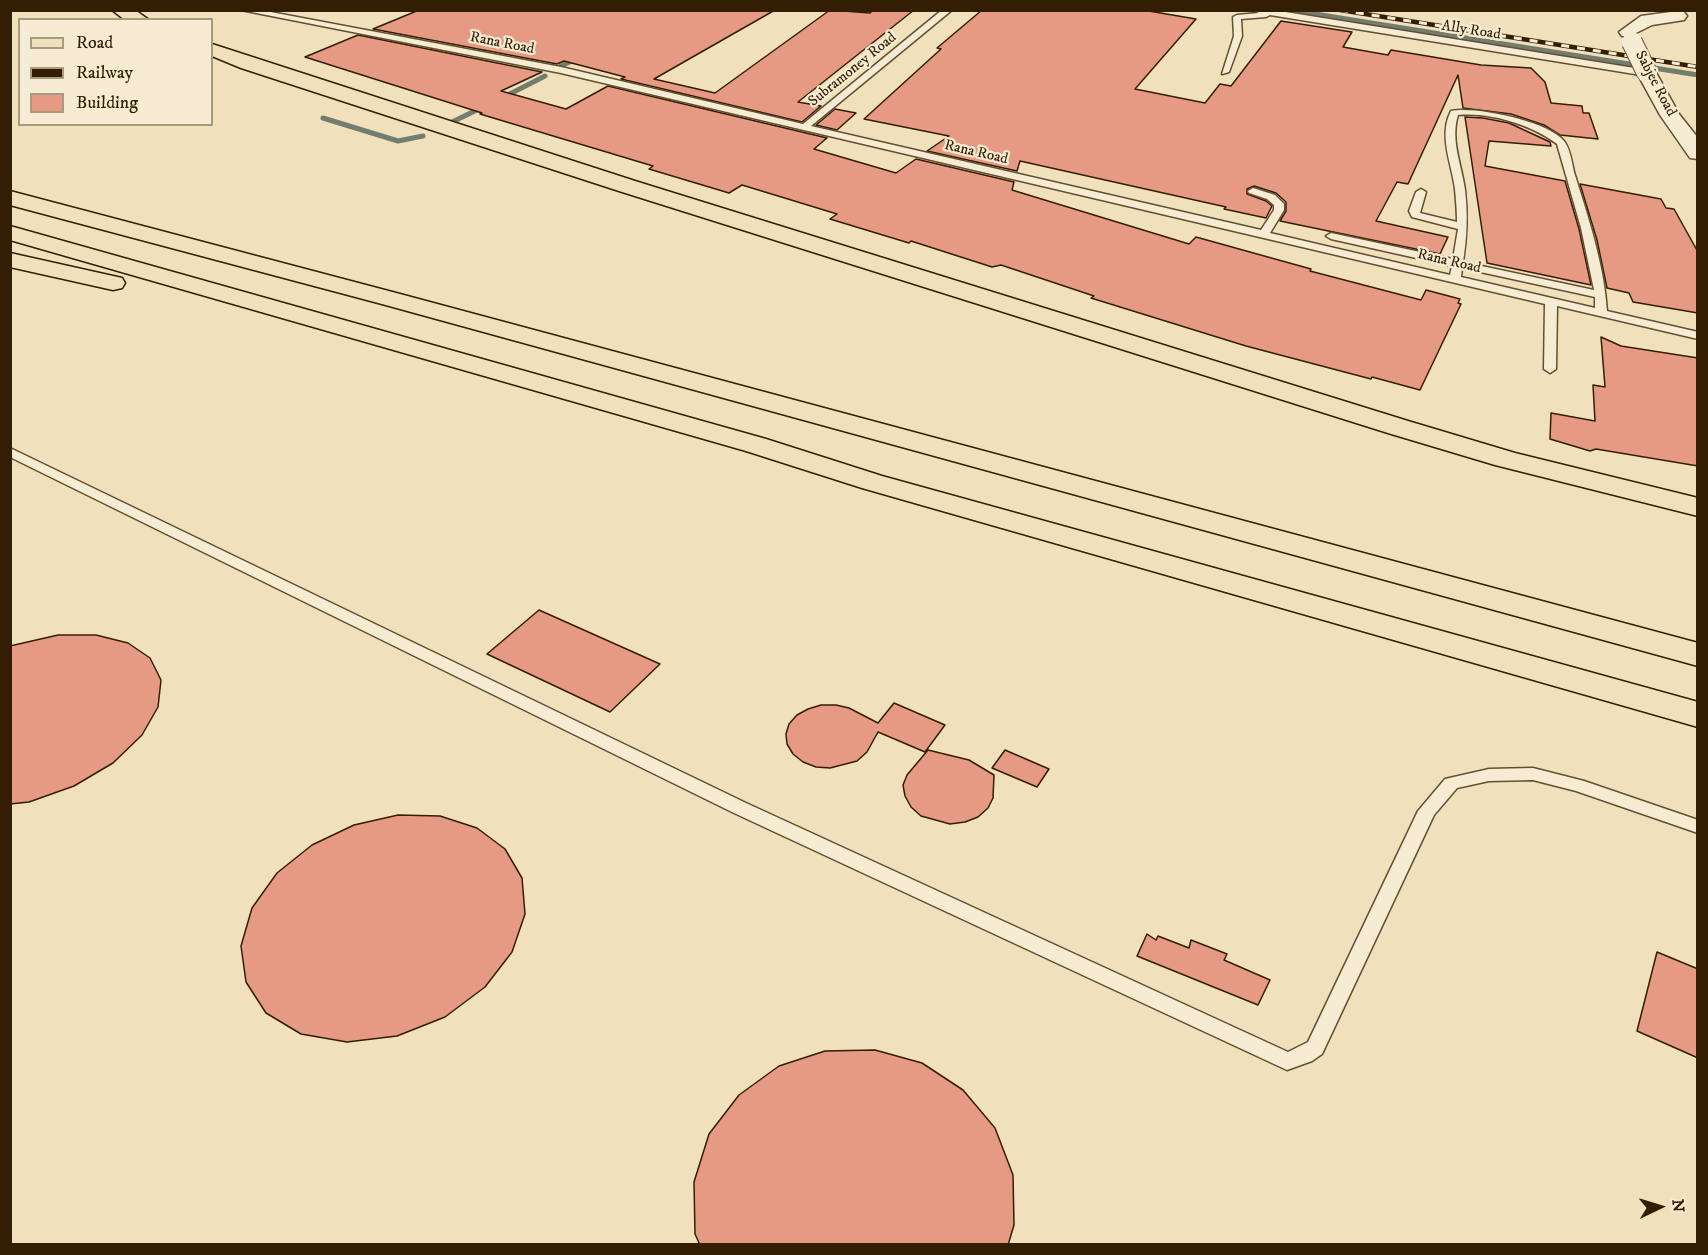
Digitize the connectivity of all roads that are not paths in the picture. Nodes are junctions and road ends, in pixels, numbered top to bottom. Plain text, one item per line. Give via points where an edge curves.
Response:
1 (121, 10) edge
2 (245, 10) edge
3 (948, 10) edge
4 (1255, 10) edge
5 (1656, 10) edge
6 (1278, 14) junction
7 (1678, 16) junction
8 (136, 18) edge
9 (1698, 20) edge
10 (213, 50) edge
11 (1226, 72) dead end
12 (1647, 73) junction
13 (803, 128) junction
14 (1698, 153) edge
15 (10, 182) edge
16 (1253, 191) dead end
17 (1421, 192) dead end
18 (10, 198) edge
19 (1463, 227) junction
20 (10, 233) edge
21 (1263, 235) junction
22 (1331, 236) dead end
23 (10, 260) edge
24 (1459, 263) junction
25 (1455, 279) junction
26 (1600, 295) junction
27 (391, 298) junction
28 (1551, 301) junction
29 (1601, 313) junction
30 (376, 336) junction
31 (1698, 336) edge
32 (1550, 369) dead end
33 (10, 452) edge
34 (1505, 459) junction
35 (1698, 507) edge
36 (1698, 523) edge
37 (1698, 655) edge
38 (1698, 715) edge
39 (1698, 827) edge

1 - 8 main road
2 - 13 lane, Rana Road via 561,70
3 - 13 lane, Subramoney Road
4 - 6 lane, Ally Road
5 - 7 street
6 - 11 lane via 1238,17 1238,36
6 - 12 lane, Ally Road
7 - 9 street
7 - 12 street, Sabjee Road, bridge via 1647,20 1627,30
10 - 34 main road via 627,186
12 - 14 street, Sabjee Road via 1670,115
13 - 21 lane, Rana Road
15 - 27 main road
16 - 21 lane via 1279,204
17 - 19 lane via 1416,215
18 - 27 main road
19 - 24 lane
19 - 26 lane via 1452,151 1452,115 1475,112 1551,135 1563,146
20 - 30 main road
21 - 25 lane, Rana Road
22 - 24 lane
23 - 30 main road via 242,312
24 - 25 lane
24 - 26 lane
25 - 28 lane, Rana Road
26 - 29 lane
27 - 37 main road
28 - 29 lane, Rana Road
28 - 32 lane
29 - 31 lane, Rana Road
30 - 38 main road via 872,482
33 - 39 lane via 741,808 1287,1062 1315,1048 1427,811 1451,783 1489,775 1533,774 1578,785
34 - 35 main road
34 - 36 main road

